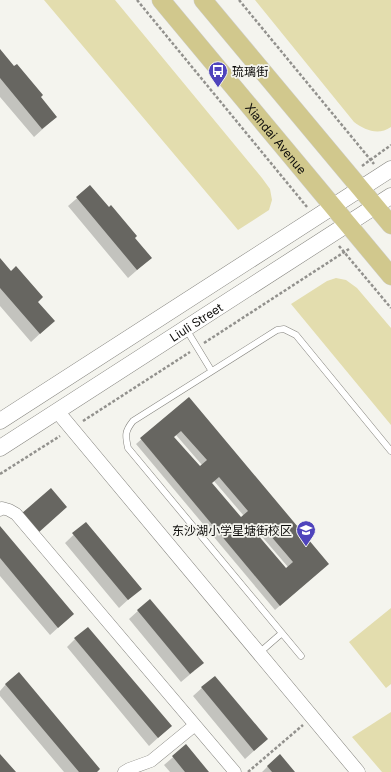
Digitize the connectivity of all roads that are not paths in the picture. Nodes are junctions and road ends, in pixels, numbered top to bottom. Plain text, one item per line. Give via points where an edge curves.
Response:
1 (160, 0) edge
2 (203, 0) edge
3 (387, 172) edge
4 (360, 190) junction
5 (391, 196) edge
6 (333, 206) junction
7 (375, 207) junction
8 (347, 224) junction
9 (391, 225) edge
10 (391, 276) edge
11 (185, 328) junction
12 (211, 370) junction
13 (57, 411) junction
14 (0, 420) edge
15 (0, 448) edge
16 (391, 451) edge
17 (0, 510) edge
18 (282, 633) junction
19 (258, 654) junction
20 (301, 656) dead end
21 (195, 725) junction
22 (124, 772) edge
23 (235, 772) edge
24 (358, 772) edge

1 - 6 main road, Xiandai Avenue
2 - 4 main road
3 - 4 main road, Liuli Street
4 - 6 main road, Liuli Street
4 - 7 main road
5 - 7 main road, Liuli Street
6 - 8 main road, Xiandai Avenue
6 - 14 main road, Liuli Street
7 - 8 main road, Liuli Street
7 - 9 main road
8 - 10 main road, Xiandai Avenue
8 - 11 main road, Liuli Street
11 - 12 lane
11 - 13 main road, Liuli Street
12 - 16 lane via 277,330 290,331 296,335
12 - 18 lane via 133,421 127,430 128,448
13 - 15 main road, Liuli Street
13 - 19 street
17 - 21 street via 2,508 16,514
18 - 19 lane
18 - 20 lane
19 - 24 street
21 - 22 street via 152,761
21 - 23 street

